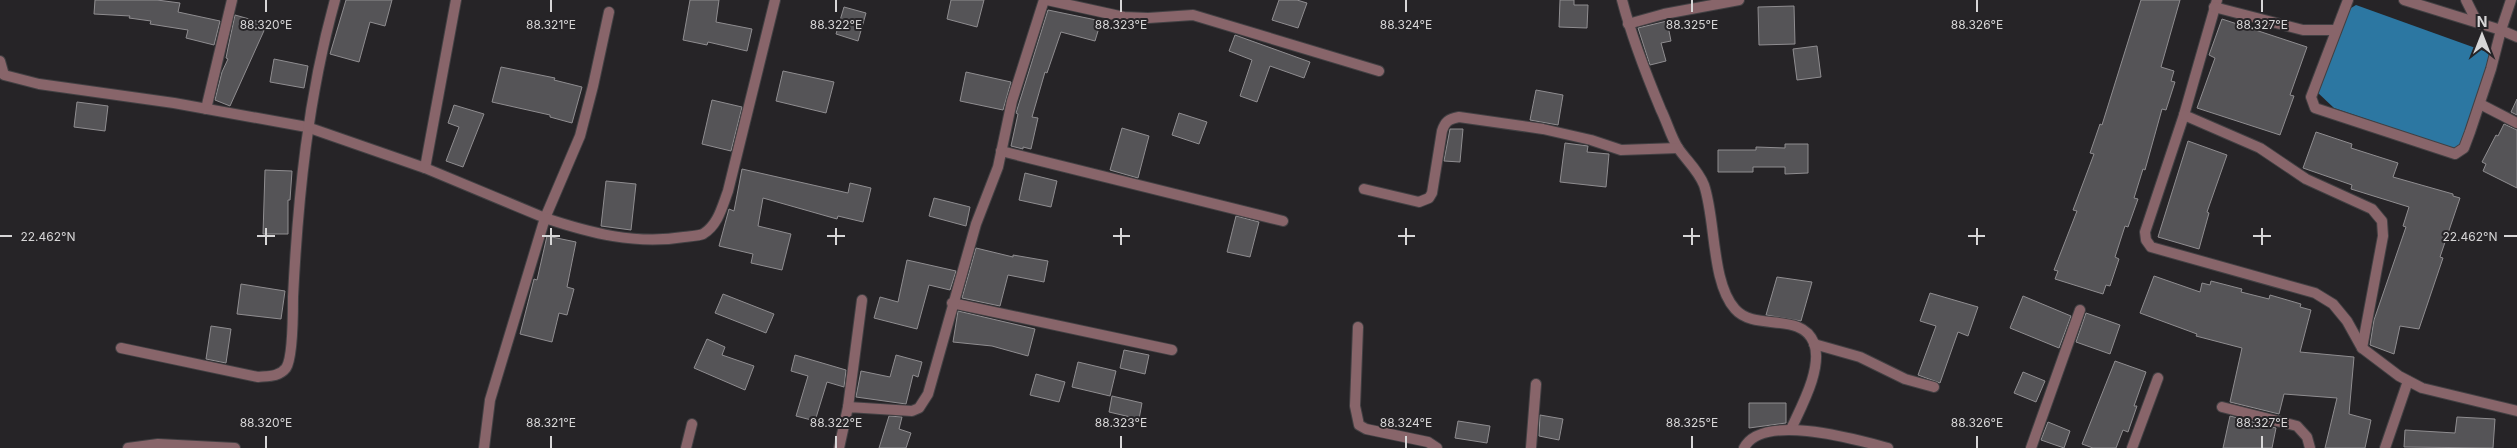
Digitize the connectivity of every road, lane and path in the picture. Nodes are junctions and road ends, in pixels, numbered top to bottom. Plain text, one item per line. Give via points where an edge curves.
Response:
1 (232, 0) edge
2 (335, 0) edge
3 (456, 0) edge
4 (775, 0) edge
5 (1045, 0) edge
6 (1622, 0) edge
7 (1739, 0) edge
8 (2348, 0) edge
9 (2404, 0) edge
10 (2466, 0) edge
11 (2511, 0) edge
12 (2216, 4) edge
13 (609, 12) dead end
14 (2477, 22) junction
15 (1628, 24) junction
16 (2336, 30) junction
17 (2501, 30) junction
18 (2517, 37) edge
19 (0, 61) edge
20 (1379, 70) dead end
21 (2480, 104) junction
22 (206, 109) junction
23 (2184, 115) junction
24 (2517, 123) edge
25 (307, 127) junction
26 (1678, 148) junction
27 (1001, 151) junction
28 (425, 168) junction
29 (1364, 189) dead end
30 (545, 218) junction
31 (1283, 221) dead end
32 (862, 300) dead end
33 (952, 303) junction
34 (2080, 310) dead end
35 (1358, 327) dead end
36 (1814, 344) junction
37 (121, 348) dead end
38 (2362, 348) junction
39 (1172, 350) dead end
40 (2158, 378) dead end
41 (2408, 381) junction
42 (1536, 384) dead end
43 (1934, 387) dead end
44 (848, 407) junction
45 (2222, 407) dead end
46 (2517, 411) edge
47 (692, 424) dead end
48 (1791, 430) junction
49 (128, 448) edge
50 (235, 448) edge
51 (484, 448) edge
52 (686, 448) edge
53 (839, 448) edge
54 (1437, 448) edge
55 (1531, 448) edge
56 (1744, 448) edge
57 (1884, 448) edge
58 (2031, 448) edge
59 (2132, 448) edge
60 (2310, 448) edge
61 (2386, 448) edge

1 - 22 street
2 - 25 street
3 - 28 street
4 - 30 street via 728,191 716,222 702,234 669,240 590,233
5 - 20 street via 1124,16 1194,15
5 - 27 street via 1014,92
6 - 15 street
7 - 15 street
8 - 16 street
9 - 14 street
10 - 14 street
11 - 17 street
12 - 16 street via 2303,30
12 - 23 street
13 - 30 street via 580,136
14 - 17 street
15 - 26 street
16 - 21 street via 2311,97 2320,111 2455,154 2464,148
17 - 18 street
17 - 21 street
19 - 22 street via 4,75 39,84
21 - 24 street
22 - 25 street
23 - 38 street via 2260,148 2306,178 2372,209 2382,221 2383,236
23 - 38 street via 2145,232 2151,247 2315,293 2333,304 2347,320
25 - 28 street
25 - 37 street via 291,341 286,368 278,375 258,377
26 - 29 street via 1621,150 1543,129 1451,118 1442,131 1429,198 1419,202
26 - 36 street via 1694,166 1704,185 1725,292 1735,310 1747,318 1791,325 1806,331
27 - 31 street
27 - 33 street
28 - 30 street
30 - 51 street via 490,400
32 - 44 street
33 - 39 street
33 - 44 street via 928,394 919,408 912,411
34 - 58 street
35 - 54 street via 1355,406 1359,424 1366,429 1428,442
36 - 43 street via 1860,357 1905,379
36 - 48 street via 1815,367 1811,385
38 - 41 street
40 - 59 street
41 - 46 street via 2422,388
41 - 61 street
42 - 55 street
44 - 53 street
45 - 60 street via 2297,426 2307,437
47 - 52 street
48 - 56 street via 1759,434
48 - 57 street
49 - 50 street via 158,444

